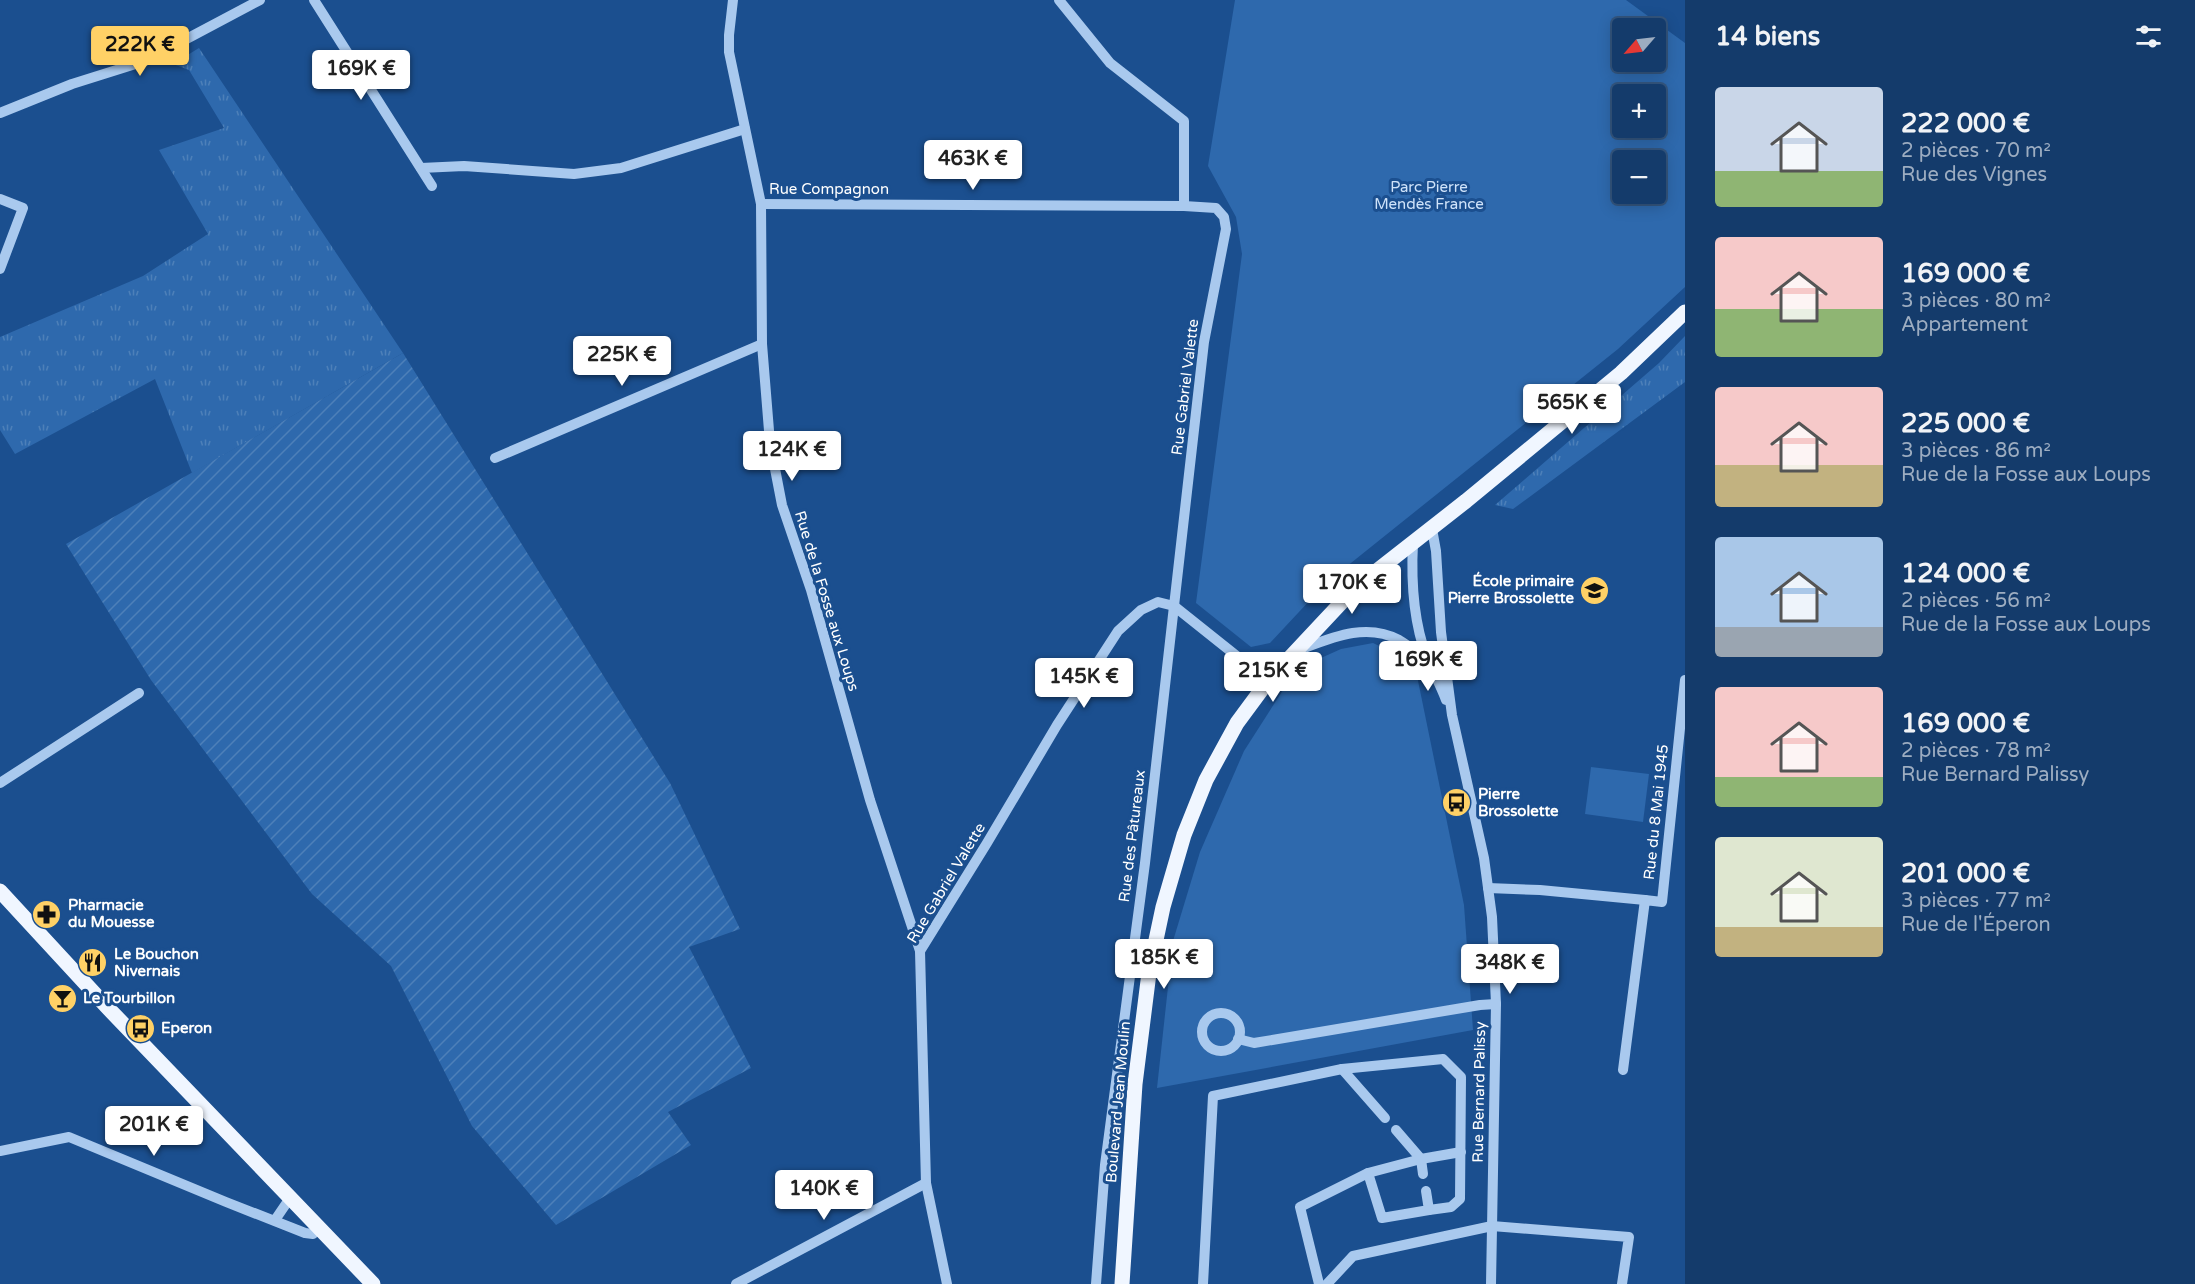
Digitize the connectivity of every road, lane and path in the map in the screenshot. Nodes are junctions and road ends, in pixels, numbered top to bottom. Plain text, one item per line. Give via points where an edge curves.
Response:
1 (260, 0) edge
2 (314, 0) edge
3 (732, 0) edge
4 (1059, 0) edge
5 (0, 113) edge
6 (745, 129) junction
7 (421, 168) junction
8 (432, 186) dead end
9 (0, 200) edge
10 (761, 204) junction
11 (1184, 206) junction
12 (0, 269) edge
13 (1685, 312) edge
14 (762, 344) junction
15 (495, 458) dead end
16 (1432, 529) junction
17 (1413, 543) junction
18 (1174, 606) junction
19 (1293, 652) junction
20 (1427, 658) junction
21 (1685, 680) edge
22 (1268, 681) junction
23 (139, 693) dead end
24 (1452, 714) junction
25 (0, 783) edge
26 (1488, 888) junction
27 (0, 891) edge
28 (1645, 900) junction
29 (920, 951) junction
30 (1496, 1004) junction
31 (1238, 1039) dead end
32 (1342, 1068) junction
33 (1623, 1070) dead end
34 (1385, 1118) dead end
35 (1396, 1130) dead end
36 (0, 1151) edge
37 (1461, 1152) junction
38 (1420, 1159) junction
39 (1368, 1173) junction
40 (1423, 1174) dead end
41 (926, 1183) junction
42 (1426, 1191) dead end
43 (290, 1198) junction
44 (1430, 1210) junction
45 (274, 1220) junction
46 (1492, 1226) junction
47 (318, 1228) junction
48 (373, 1284) edge
49 (736, 1284) edge
50 (947, 1284) edge
51 (1096, 1284) edge
52 (1122, 1284) edge
53 (1203, 1284) edge
54 (1319, 1284) edge
55 (1327, 1284) edge
56 (1491, 1284) edge
57 (1622, 1284) edge

1 - 5 street via 145,61
2 - 7 street
3 - 6 street, Rue de la Fosse aux Loups via 729,52
4 - 11 street via 1110,63 1184,122
6 - 7 street via 621,168 574,174 464,166
6 - 10 street, Rue de la Fosse aux Loups
7 - 8 street
9 - 12 street via 23,208
10 - 11 street, Rue Compagnon
10 - 14 street, Rue de la Fosse aux Loups
11 - 18 street, Rue Gabriel Valette via 1216,208 1224,217 1226,229 1204,342
13 - 16 main road, Boulevard Jean Moulin via 1621,373
14 - 15 street
14 - 29 street, Rue de la Fosse aux Loups via 770,443 782,505 811,590 870,800
16 - 17 main road, Boulevard Jean Moulin
16 - 24 street, Rue Bernard Palissy
17 - 19 main road, Boulevard Jean Moulin via 1355,588
17 - 20 street, Rue Bernard Palissy via 1412,583
18 - 22 street
18 - 29 street, Rue Gabriel Valette via 1158,602 1141,610 1118,631
18 - 51 street, Rue des Pâtureaux via 1105,1165
19 - 20 street via 1342,634 1371,632 1397,639
19 - 22 main road, Boulevard Jean Moulin
20 - 24 street, Rue Bernard Palissy
21 - 28 street, Rue du 8 Mai 1945 via 1662,902
22 - 52 main road, Boulevard Jean Moulin via 1237,723 1206,780 1184,835 1163,907 1149,973 1135,1084
23 - 25 street
24 - 26 street, Rue Bernard Palissy
26 - 28 street
26 - 30 street, Rue Bernard Palissy
27 - 43 main road
28 - 33 street, Rue du 8 Mai 1945
29 - 41 street, Rue Gabriel Valette
30 - 31 street via 1254,1043
30 - 46 street, Rue Bernard Palissy
32 - 34 street
32 - 37 street via 1443,1059 1461,1077
32 - 53 street via 1213,1096
35 - 38 street
36 - 45 street via 69,1137
37 - 38 street
37 - 44 street via 1460,1199 1451,1207
38 - 39 street
38 - 40 street
39 - 44 street via 1382,1218
39 - 54 street via 1300,1207
41 - 49 street
41 - 50 street, Rue Gabriel Valette
42 - 44 street
43 - 45 street
43 - 47 main road
45 - 47 street via 305,1233 313,1234
46 - 55 street via 1353,1256
46 - 56 street, Rue Bernard Palissy
46 - 57 street via 1629,1237
47 - 48 main road

